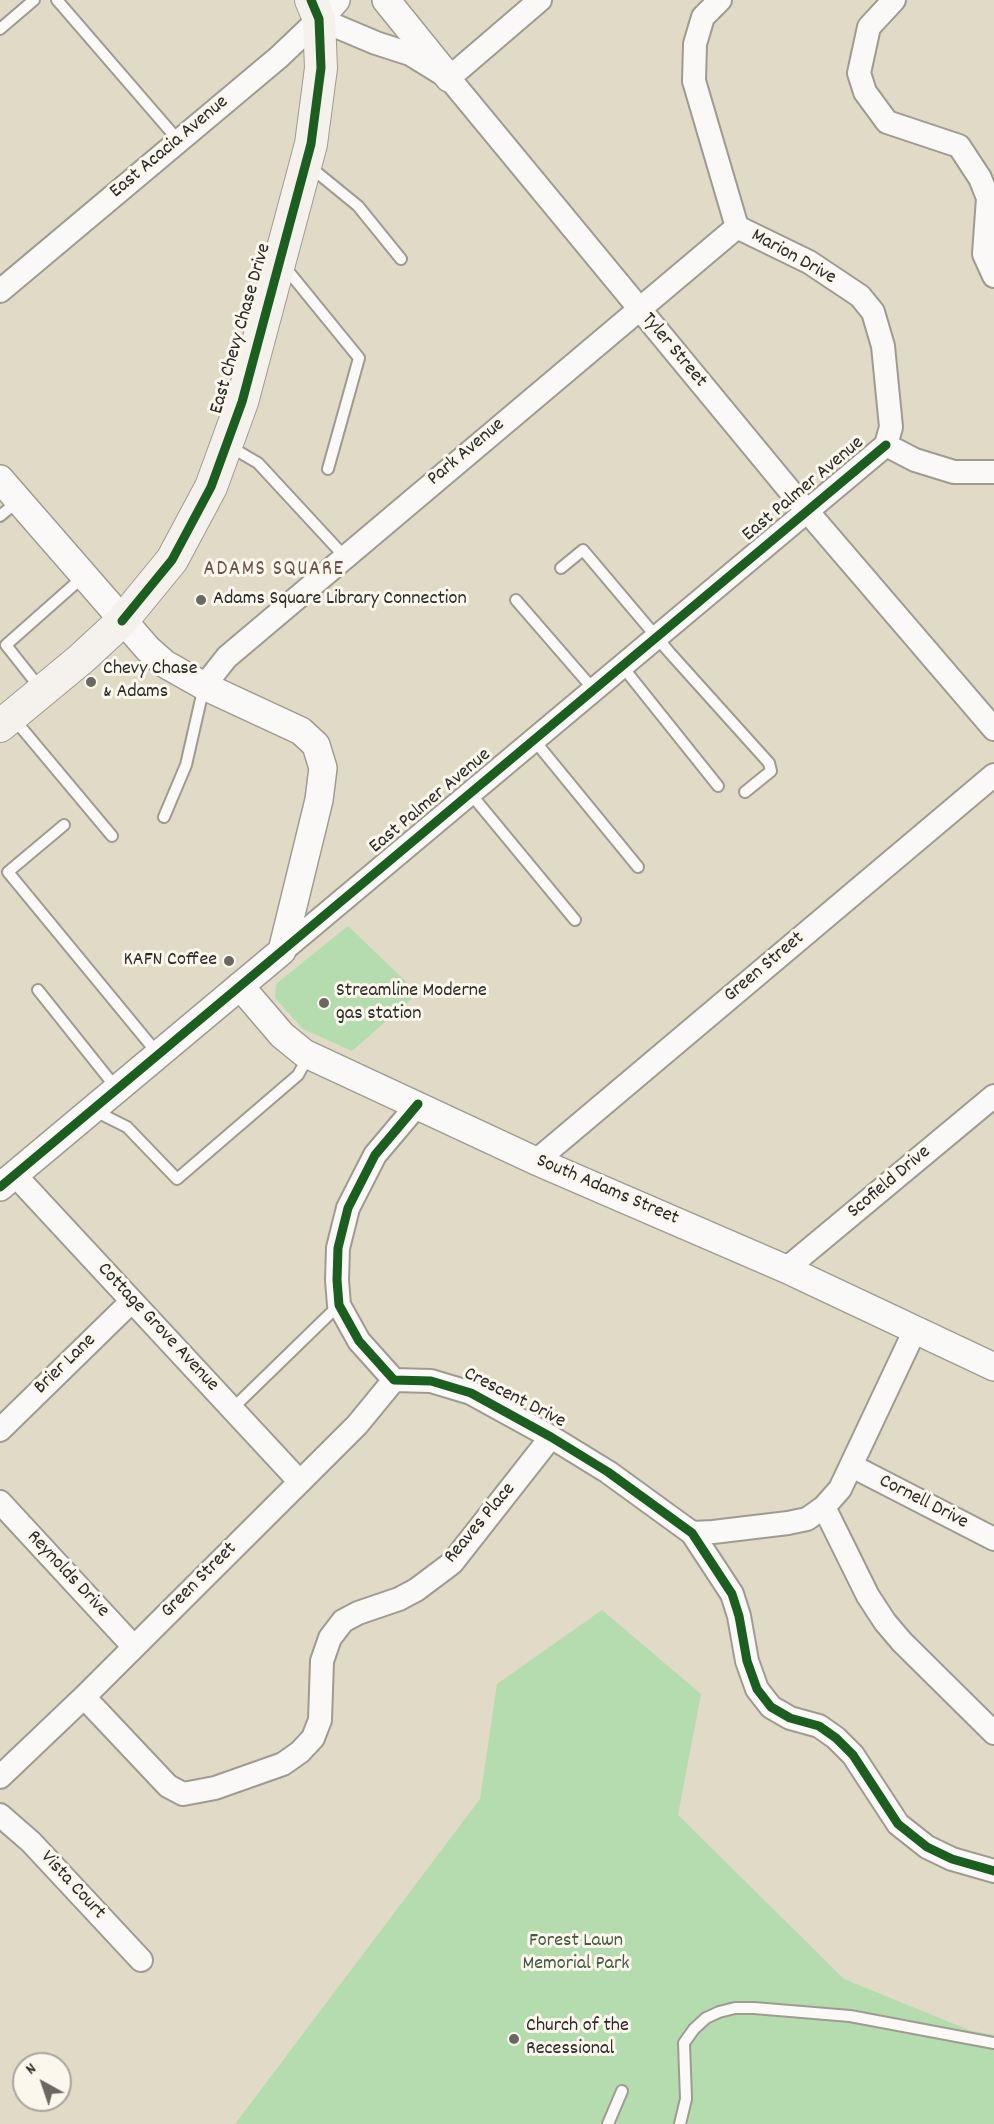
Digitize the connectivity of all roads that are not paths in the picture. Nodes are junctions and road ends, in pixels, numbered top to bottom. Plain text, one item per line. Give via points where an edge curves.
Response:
1 (34, 0) edge
2 (57, 0) edge
3 (386, 0) edge
4 (540, 0) edge
5 (720, 0) edge
6 (894, 0) edge
7 (322, 6) edge
8 (0, 29) edge
9 (449, 78) junction
10 (178, 140) junction
11 (306, 164) junction
12 (737, 227) junction
13 (401, 259) dead end
14 (280, 261) junction
15 (994, 276) edge
16 (0, 291) edge
17 (638, 309) junction
18 (226, 445) junction
19 (886, 445) junction
20 (328, 469) dead end
21 (994, 472) edge
22 (0, 479) edge
23 (9, 508) edge
24 (807, 511) junction
25 (345, 557) junction
26 (561, 568) dead end
27 (84, 576) junction
28 (516, 600) dead end
29 (122, 621) junction
30 (657, 637) junction
31 (622, 666) junction
32 (204, 686) junction
33 (594, 690) junction
34 (42, 691) junction
35 (6, 721) edge
36 (994, 729) edge
37 (534, 740) junction
38 (994, 775) edge
39 (718, 786) dead end
40 (745, 792) dead end
41 (470, 793) junction
42 (164, 817) dead end
43 (64, 825) dead end
44 (112, 836) dead end
45 (639, 867) dead end
46 (575, 920) dead end
47 (282, 951) junction
48 (240, 986) junction
49 (38, 990) dead end
50 (158, 1054) junction
51 (309, 1055) junction
52 (117, 1089) junction
53 (994, 1096) edge
54 (418, 1104) junction
55 (93, 1109) junction
56 (536, 1161) junction
57 (5, 1178) edge
58 (786, 1269) junction
59 (132, 1301) junction
60 (339, 1305) junction
61 (915, 1330) junction
62 (994, 1367) edge
63 (394, 1380) junction
64 (232, 1409) junction
65 (0, 1430) edge
66 (551, 1437) junction
67 (852, 1466) junction
68 (300, 1482) junction
69 (0, 1502) edge
70 (824, 1507) junction
71 (692, 1533) junction
72 (994, 1539) edge
73 (134, 1647) junction
74 (84, 1697) junction
75 (994, 1733) edge
76 (0, 1777) edge
77 (0, 1815) edge
78 (994, 1871) edge
79 (141, 1960) dead end
80 (994, 2043) edge
81 (622, 2091) dead end
82 (608, 2124) edge
83 (680, 2124) edge

1 - 8 lane
2 - 10 lane
3 - 9 street
4 - 9 street
5 - 12 street, Marion Drive via 703,16 695,44 694,81
6 - 15 street via 869,27 859,73 866,92 887,122 959,146 988,198 984,254
7 - 9 street, Tyler Street via 376,43 410,54
7 - 10 street, East Acacia Avenue via 279,57
7 - 11 main road, East Chevy Chase Drive via 321,68
9 - 17 street, Tyler Street
10 - 16 street, East Acacia Avenue
11 - 13 lane via 358,206
11 - 14 main road, East Chevy Chase Drive
12 - 17 street, Park Avenue
12 - 19 street, Marion Drive via 809,262 860,296 873,312 883,346 891,427
14 - 18 main road, East Chevy Chase Drive via 242,402
14 - 20 lane via 359,358
17 - 24 street, Tyler Street
17 - 25 street, Park Avenue
18 - 25 lane via 258,463
18 - 29 main road, East Chevy Chase Drive via 211,487 172,560
19 - 21 street, East Palmer Avenue via 915,460 954,472
19 - 24 street, East Palmer Avenue
22 - 23 street
23 - 27 street
24 - 30 street, East Palmer Avenue
24 - 36 street, Tyler Street
25 - 32 street, Park Avenue via 227,657
26 - 30 lane via 583,550
27 - 29 street
27 - 34 lane via 6,645
28 - 33 lane
29 - 32 street via 165,664
29 - 34 main road, East Chevy Chase Drive
30 - 31 street, East Palmer Avenue
30 - 40 lane via 769,763 771,771
31 - 33 street, East Palmer Avenue
31 - 39 lane
32 - 42 lane via 186,765
32 - 47 street via 301,731 316,745 322,760 319,800
33 - 37 street, East Palmer Avenue
34 - 35 main road, East Chevy Chase Drive
35 - 44 lane
37 - 41 street, East Palmer Avenue
37 - 45 lane
38 - 56 street, Green Street
41 - 46 lane
41 - 47 street, East Palmer Avenue
43 - 50 lane via 9,872
47 - 48 street, East Palmer Avenue
48 - 50 street, East Palmer Avenue
48 - 51 street, South Adams Street via 282,1035
49 - 52 lane
50 - 52 street, East Palmer Avenue
51 - 54 street, South Adams Street
51 - 55 lane via 298,1075 177,1179 127,1126
52 - 55 street, East Palmer Avenue
53 - 58 street, Scofield Drive
54 - 56 street, South Adams Street
54 - 60 street via 375,1155 348,1208 338,1248
55 - 57 street, East Palmer Avenue
56 - 58 street, South Adams Street
57 - 59 street, Cottage Grove Avenue
58 - 61 street, South Adams Street
59 - 64 street, Cottage Grove Avenue
59 - 65 street, Brier Lane
60 - 63 street via 359,1341
60 - 64 lane
61 - 62 street, South Adams Street
61 - 67 street
63 - 66 street, Crescent Drive via 451,1386
63 - 68 street, Green Street via 357,1425
64 - 68 street, Cottage Grove Avenue
66 - 71 street, Crescent Drive via 608,1472
66 - 74 street, Reaves Place via 452,1563 416,1590 343,1621 330,1638 322,1660 320,1720 313,1738 283,1764 216,1788 183,1794 168,1786
67 - 70 street via 840,1489
67 - 72 street, Cornell Drive
68 - 73 street, Green Street
69 - 73 street, Reynolds Drive
70 - 71 street via 807,1519 788,1523
70 - 75 street via 885,1622
71 - 78 street via 732,1594 757,1689 771,1707 790,1718 819,1726 836,1738 853,1755 898,1824 927,1847
73 - 74 street, Green Street
74 - 76 street, Green Street
77 - 79 street, Vista Court via 31,1842
80 - 83 lane via 850,2016 754,2008 719,2012 706,2018 684,2043 686,2099
81 - 82 lane

